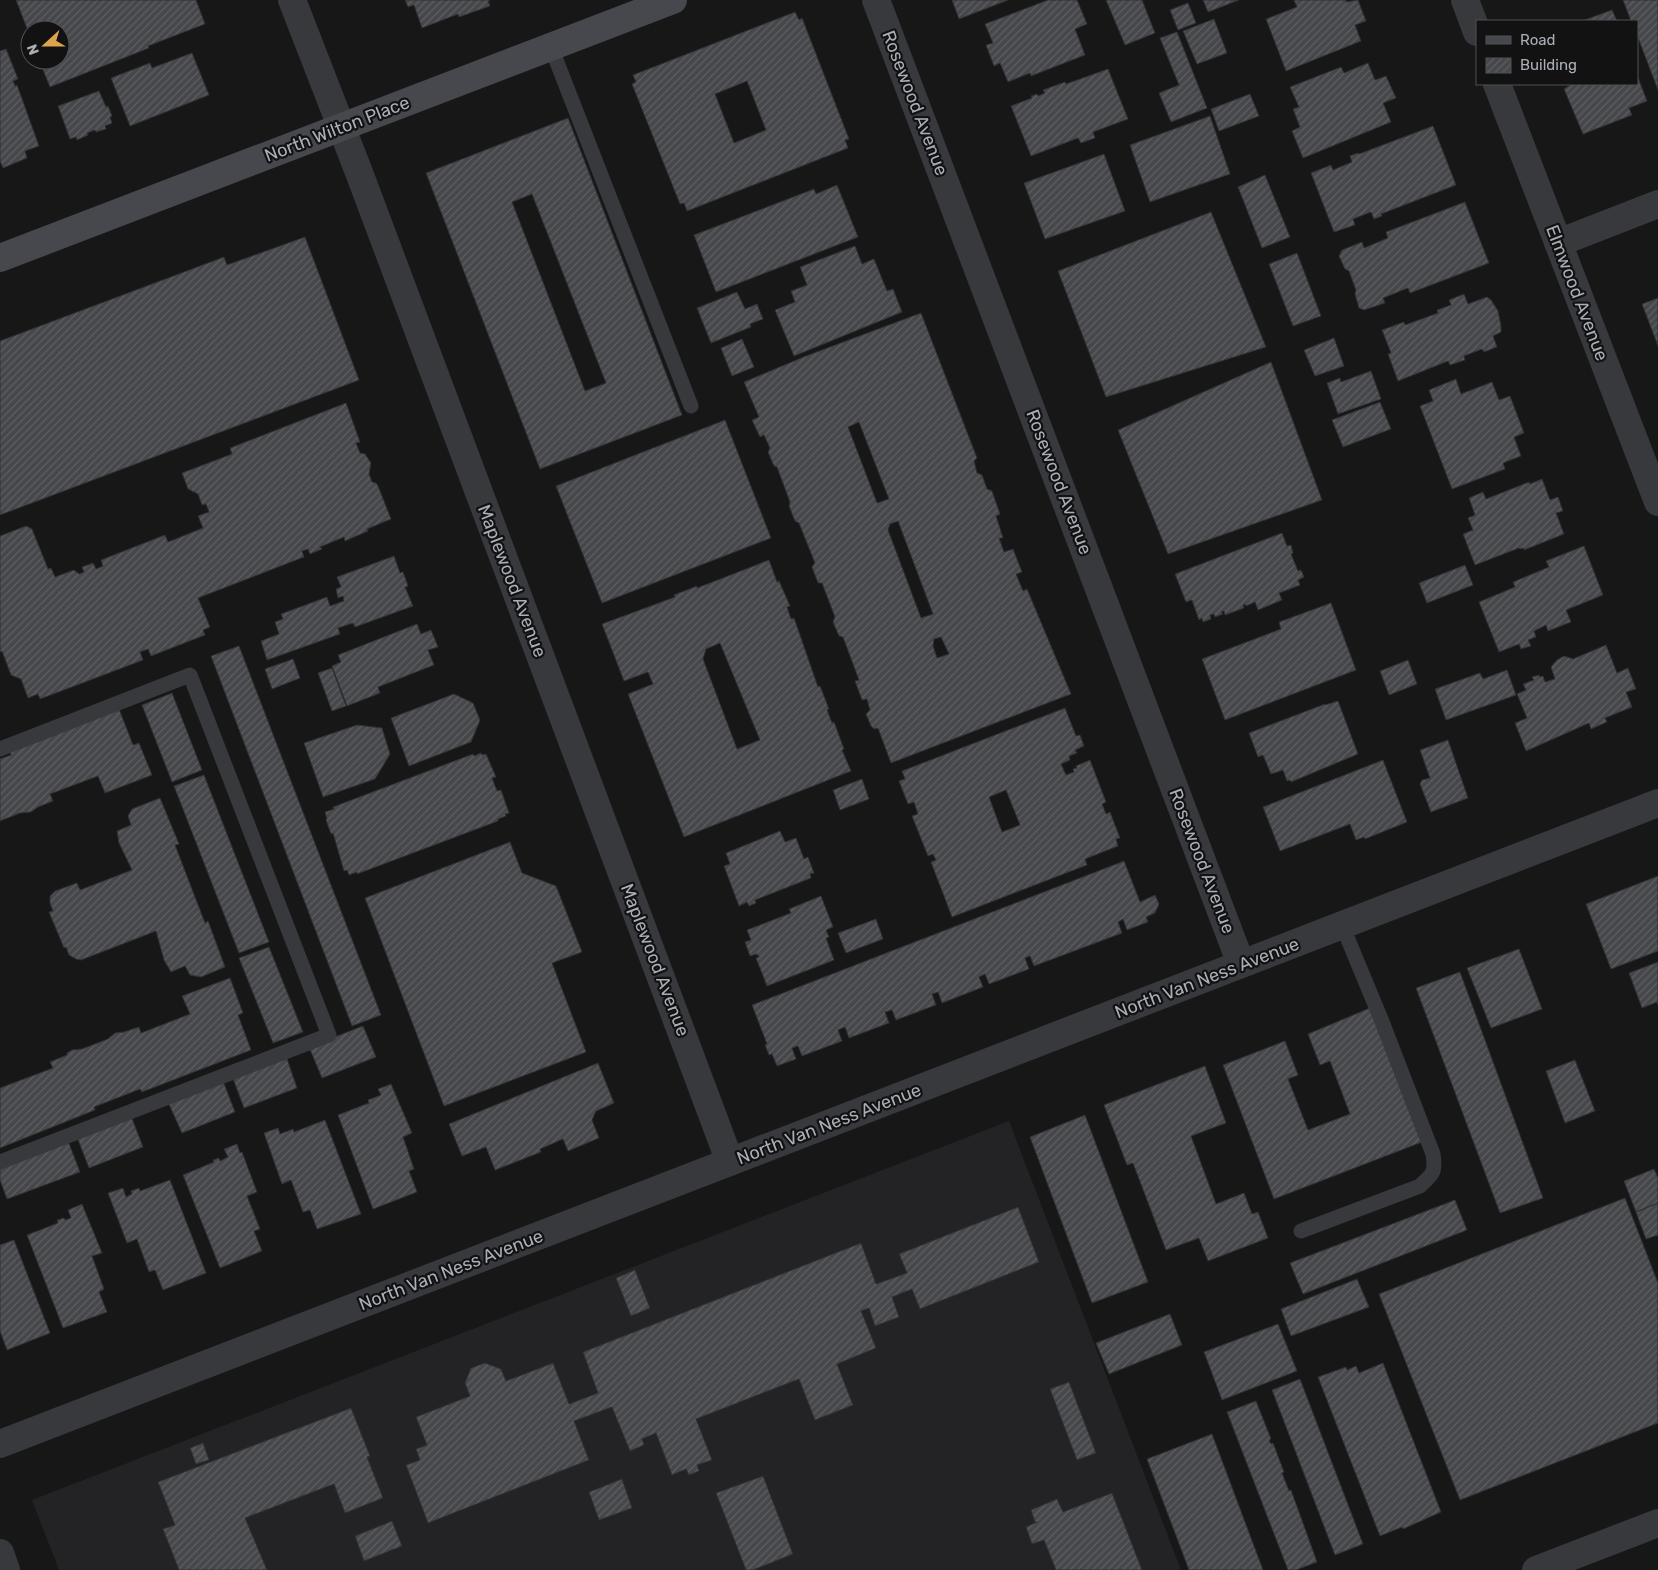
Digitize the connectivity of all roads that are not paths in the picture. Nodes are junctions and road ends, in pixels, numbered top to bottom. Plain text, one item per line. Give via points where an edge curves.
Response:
1 (292, 0) edge
2 (673, 0) edge
3 (876, 0) edge
4 (1464, 0) edge
5 (1476, 30) edge
6 (551, 47) junction
7 (1497, 85) edge
8 (342, 128) junction
9 (1658, 204) edge
10 (1558, 243) junction
11 (0, 258) edge
12 (691, 406) dead end
13 (1658, 502) edge
14 (0, 749) edge
15 (1658, 803) edge
16 (1342, 926) junction
17 (1241, 964) junction
18 (0, 1162) edge
19 (730, 1162) junction
20 (1301, 1231) dead end
21 (0, 1444) edge
22 (1658, 1523) edge
23 (0, 1554) edge
24 (6, 1570) edge
25 (1536, 1570) edge

1 - 8 street, Maplewood Avenue
2 - 6 main road, North Wilton Place
3 - 17 street, Rosewood Avenue
4 - 5 street
6 - 8 main road, North Wilton Place
6 - 12 lane
7 - 10 street, Elmwood Avenue
8 - 11 main road, North Wilton Place
8 - 19 street, Maplewood Avenue
9 - 10 street
10 - 13 street, Elmwood Avenue
14 - 18 lane via 190,676 329,1034
15 - 16 street, North Van Ness Avenue
16 - 17 street, North Van Ness Avenue
16 - 20 lane via 1385,1028 1433,1154 1435,1167 1430,1178 1420,1186
17 - 19 street, North Van Ness Avenue
19 - 21 street, North Van Ness Avenue
22 - 25 street
23 - 24 street

